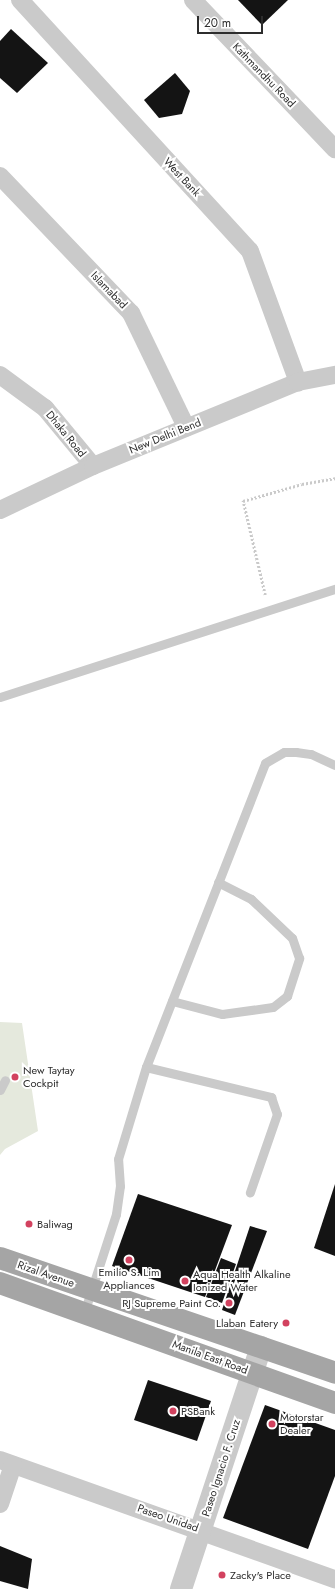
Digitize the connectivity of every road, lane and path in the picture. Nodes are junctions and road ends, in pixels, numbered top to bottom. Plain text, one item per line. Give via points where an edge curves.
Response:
1 (20, 0) edge
2 (193, 0) edge
3 (335, 149) edge
4 (0, 176) edge
5 (0, 375) edge
6 (335, 375) edge
7 (298, 382) junction
8 (186, 427) junction
9 (93, 466) junction
10 (335, 478) edge
11 (0, 510) edge
12 (335, 589) edge
13 (268, 610) junction
14 (0, 697) edge
15 (335, 765) edge
16 (218, 882) junction
17 (172, 1001) junction
18 (146, 1067) junction
19 (6, 1080) dead end
20 (0, 1090) edge
21 (250, 1192) dead end
22 (0, 1258) edge
23 (0, 1283) edge
24 (92, 1290) junction
25 (84, 1313) junction
26 (261, 1347) junction
27 (253, 1372) junction
28 (335, 1373) edge
29 (335, 1403) edge
30 (7, 1463) edge
31 (0, 1504) edge
32 (201, 1530) junction
33 (335, 1579) edge
34 (181, 1589) edge

1 - 7 street, West Bank via 250,251
2 - 3 street, Kathmandhu Road
4 - 8 street, Islamabad via 131,313
5 - 9 street, Dhaka Road via 45,408
6 - 7 street, New Delhi Bend
7 - 8 street, New Delhi Bend
8 - 9 street, New Delhi Bend
9 - 11 street, New Delhi Bend
10 - 13 path via 302,484 243,501
12 - 13 lane
13 - 14 lane
15 - 16 lane via 311,754 296,752 284,752 266,763
16 - 17 lane
16 - 17 lane via 251,899 292,938 299,958 287,996 273,1007 222,1014
17 - 18 lane
18 - 21 lane via 270,1097 277,1114
18 - 24 lane via 118,1159 120,1186 116,1214
19 - 20 lane
22 - 24 main road, Rizal Avenue
23 - 25 main road
24 - 25 lane
24 - 26 main road
25 - 27 main road, Manila East Road
26 - 27 street, Paseo Ignacio F. Cruz
26 - 28 main road
27 - 29 main road, Manila East Road
27 - 32 street, Paseo Ignacio F. Cruz
30 - 31 street
30 - 32 street, Paseo Unidad
32 - 33 street, Paseo Unidad
32 - 34 street, Paseo Ignacio F. Cruz

